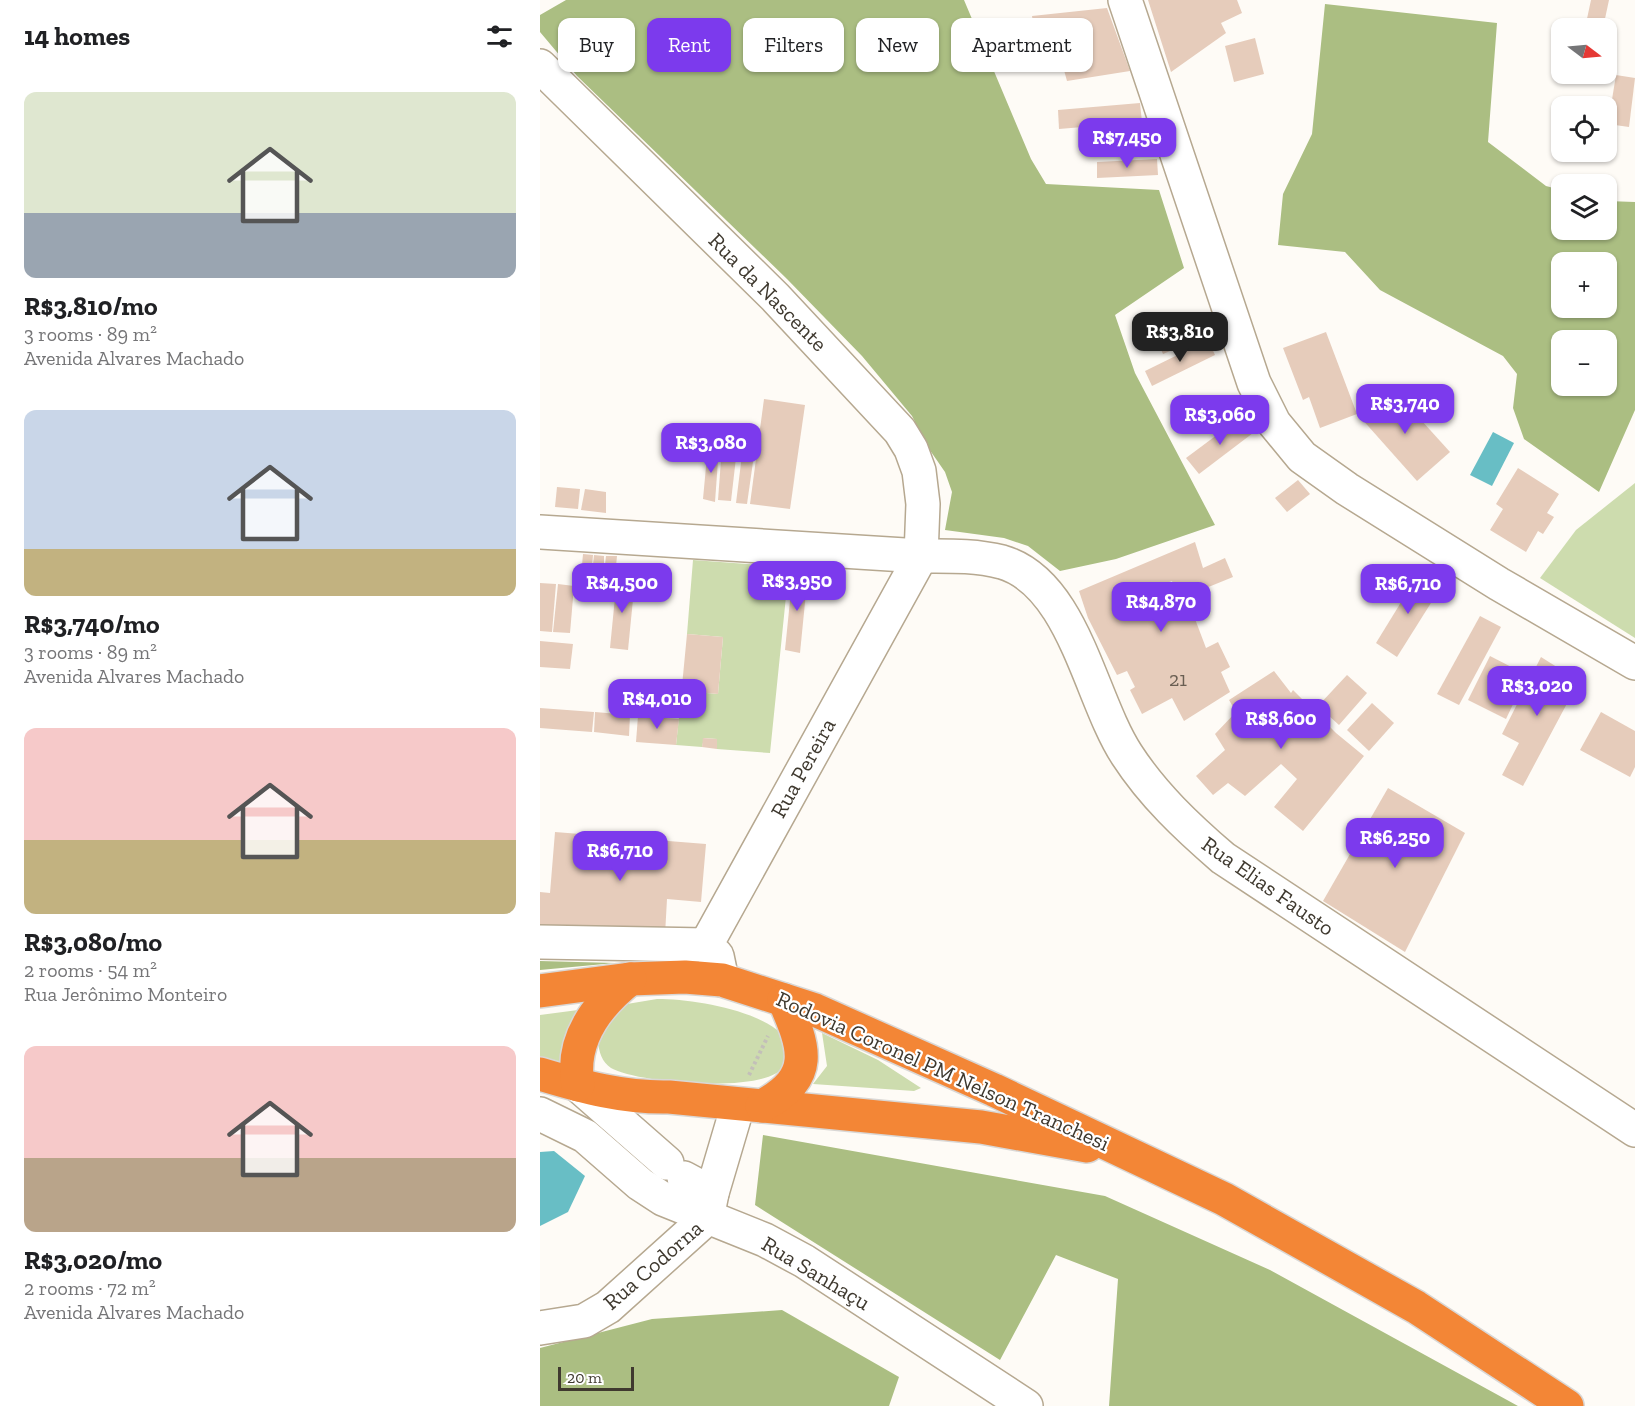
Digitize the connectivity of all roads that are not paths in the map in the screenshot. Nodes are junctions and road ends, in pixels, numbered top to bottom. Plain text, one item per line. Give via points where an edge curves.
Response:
1 (1125, 0) edge
2 (540, 66) edge
3 (540, 532) edge
4 (921, 556) junction
5 (1635, 663) edge
6 (540, 942) edge
7 (706, 945) junction
8 (630, 979) junction
9 (722, 980) junction
10 (540, 991) edge
11 (784, 1000) junction
12 (587, 1030) junction
13 (540, 1074) edge
14 (578, 1085) junction
15 (669, 1097) junction
16 (750, 1106) junction
17 (540, 1114) edge
18 (1635, 1130) edge
19 (1132, 1154) junction
20 (693, 1188) junction
21 (540, 1328) edge
22 (1026, 1406) edge
23 (1567, 1406) edge

1 - 5 street via 1254,384 1274,423 1302,457 1347,489
2 - 4 street, Rua da Nascente via 775,297 900,431 919,471
3 - 4 street, Rua Elias Fausto
4 - 7 street, Rua Pereira
4 - 18 street, Rua Elias Fausto via 974,556 1004,563 1029,576 1056,605 1071,630 1101,706 1126,755 1179,820 1223,858
6 - 7 street
7 - 9 street via 717,956
8 - 9 highway, Rodovia Coronel PM Nelson Tranchesi
8 - 10 highway, Rodovia Coronel PM Nelson Tranchesi
8 - 12 highway via 607,997
9 - 11 highway, Rodovia Coronel PM Nelson Tranchesi
11 - 16 highway via 800,1040 800,1064 784,1094
11 - 19 highway, Rodovia Coronel PM Nelson Tranchesi
12 - 14 highway via 577,1061
12 - 15 highway via 591,1056 607,1076
13 - 14 highway, Rodovia Coronel PM Nelson Tranchesi
14 - 15 highway, Rodovia Coronel PM Nelson Tranchesi via 638,1098
14 - 20 street
15 - 16 highway, Rodovia Coronel PM Nelson Tranchesi
16 - 19 highway, Rodovia Coronel PM Nelson Tranchesi via 981,1127
16 - 20 street
17 - 20 street, Rua Sanhaçu via 585,1136 663,1199
19 - 23 highway, Rodovia Coronel PM Nelson Tranchesi via 1224,1199 1416,1307
20 - 21 street, Rua Codorna via 608,1307 584,1321
20 - 22 street, Rua Sanhaçu via 765,1240 804,1261

